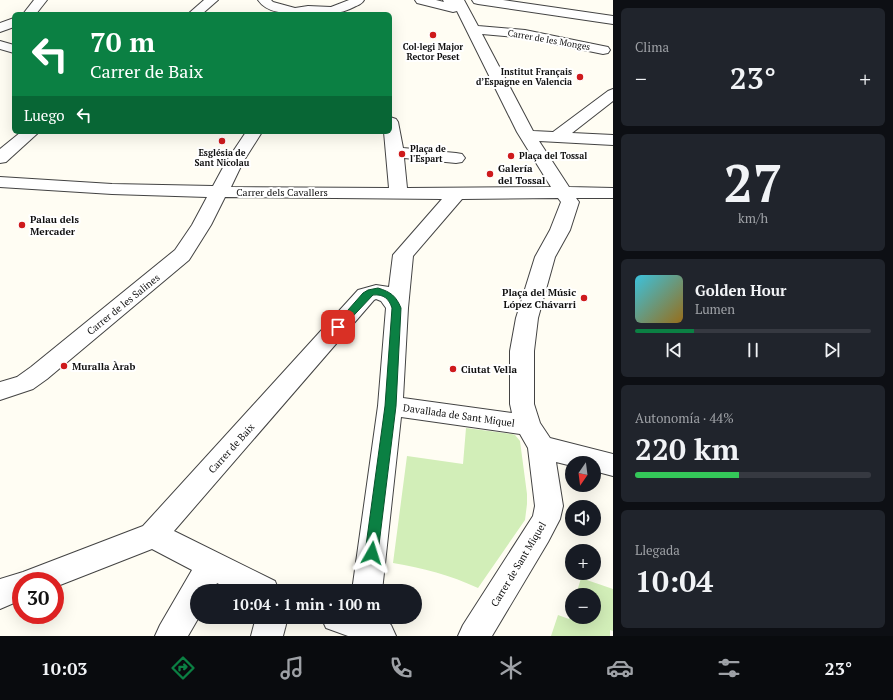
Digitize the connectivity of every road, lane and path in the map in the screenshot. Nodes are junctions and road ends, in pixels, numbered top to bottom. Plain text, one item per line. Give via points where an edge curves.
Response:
1 (41, 0) edge
2 (212, 0) edge
3 (358, 0) edge
4 (421, 0) edge
5 (449, 0) edge
6 (458, 0) edge
7 (478, 0) edge
8 (265, 5) edge
9 (31, 12) edge
10 (197, 12) edge
11 (292, 12) edge
12 (299, 12) edge
13 (613, 20) edge
14 (12, 23) edge
15 (0, 28) edge
16 (472, 29) junction
17 (0, 45) edge
18 (12, 48) edge
19 (603, 50) dead end
20 (613, 94) edge
21 (29, 134) edge
22 (252, 134) edge
23 (392, 134) edge
24 (528, 136) junction
25 (557, 137) junction
26 (613, 140) edge
27 (395, 152) junction
28 (0, 158) edge
29 (456, 158) dead end
30 (0, 182) edge
31 (561, 187) junction
32 (220, 192) junction
33 (398, 193) junction
34 (613, 193) edge
35 (457, 194) junction
36 (397, 308) junction
37 (0, 391) edge
38 (390, 406) junction
39 (534, 436) junction
40 (613, 465) edge
41 (153, 535) junction
42 (211, 565) junction
43 (57, 572) edge
44 (250, 584) edge
45 (368, 584) edge
46 (12, 589) edge
47 (0, 594) edge
48 (270, 624) edge
49 (358, 624) edge
50 (373, 629) edge
51 (171, 636) edge
52 (267, 636) edge
53 (474, 636) edge

1 - 9 street
2 - 10 street
3 - 12 street via 334,10 307,9
4 - 5 street via 453,8
6 - 16 street
7 - 13 street
8 - 11 street
14 - 15 street
16 - 19 street, Carrer de les Monges via 526,34
16 - 24 street
17 - 18 street
20 - 25 street
21 - 28 street
22 - 32 street, Carrer de les Salines via 241,149
23 - 27 street
24 - 25 street
24 - 31 street
25 - 26 street
25 - 31 street
27 - 29 street
27 - 33 street
30 - 32 street, Carrer dels Cavallers
31 - 34 street, Carrer dels Cavallers
31 - 35 street, Carrer dels Cavallers
31 - 39 street, Carrer de Sant Miquel via 568,197 569,204 560,230 545,257 527,318 522,351 522,404
32 - 33 street, Carrer dels Cavallers
32 - 37 street, Carrer de les Salines via 194,240 182,256 39,373 25,383
33 - 35 street, Carrer dels Cavallers
35 - 36 street via 403,255
36 - 38 street
36 - 41 street, Carrer de Baix via 394,300 386,294 378,291 366,295
38 - 39 street, Davallada de Sant Miquel
38 - 45 street
39 - 40 street, Davallada de Sant Miquel
39 - 53 street, Carrer de Sant Miquel via 549,506 546,519
41 - 42 street
41 - 43 street, Carrer de Baix
42 - 44 street
42 - 51 street
46 - 47 street
48 - 52 street
49 - 50 street

